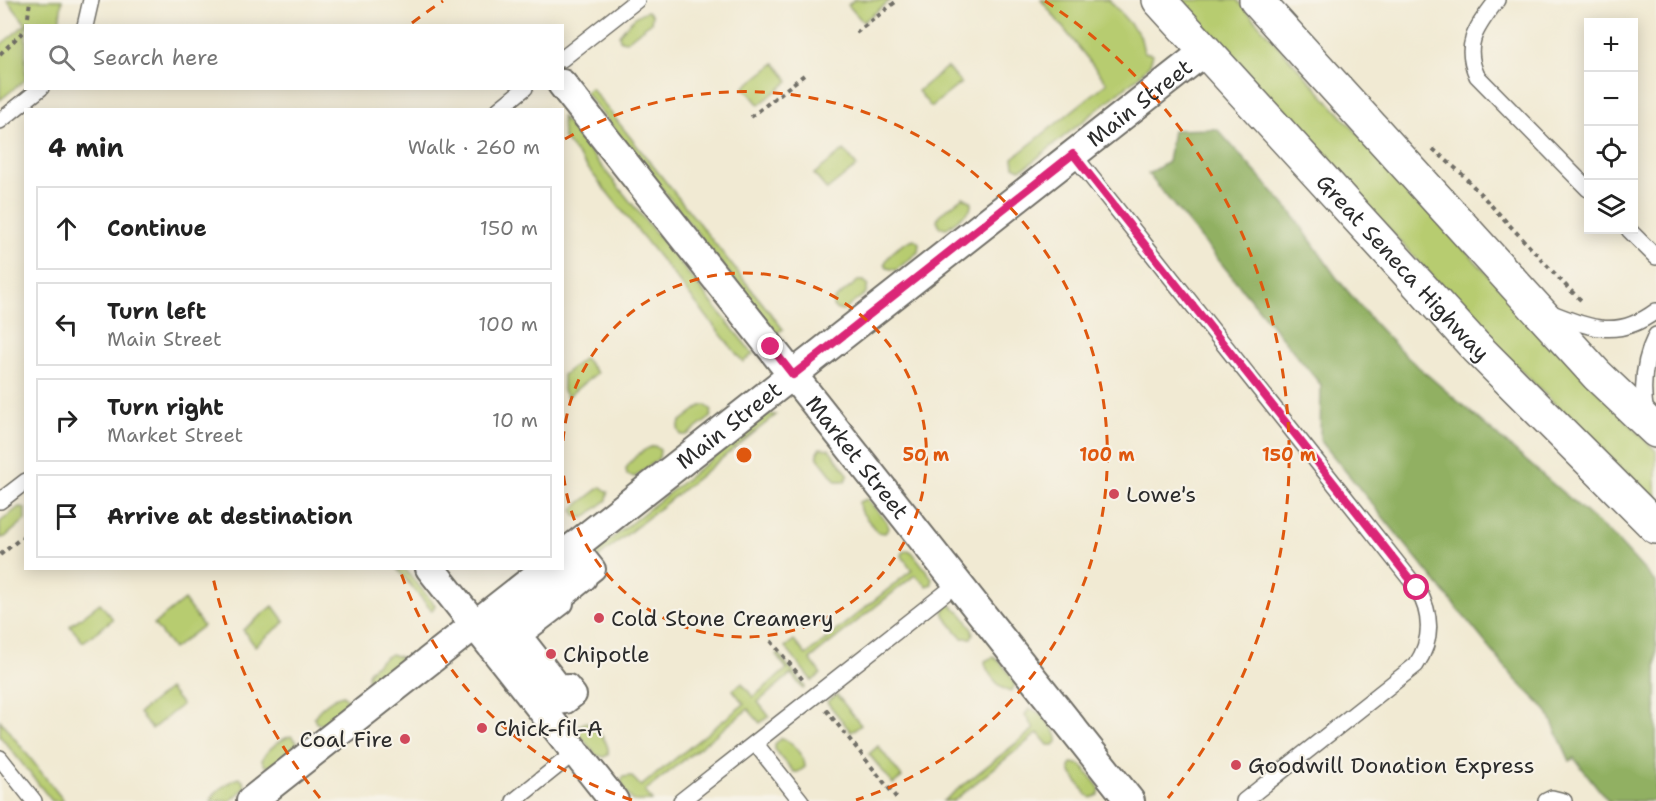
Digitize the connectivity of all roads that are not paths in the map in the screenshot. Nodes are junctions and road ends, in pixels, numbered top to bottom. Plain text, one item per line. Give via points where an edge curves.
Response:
1 (91, 0) edge
2 (637, 0) edge
3 (1159, 0) edge
4 (1256, 0) edge
5 (1497, 0) edge
6 (85, 24) edge
7 (1205, 51) junction
8 (564, 57) edge
9 (564, 87) edge
10 (39, 90) edge
11 (523, 90) edge
12 (500, 108) edge
13 (0, 121) edge
14 (1073, 154) junction
15 (1584, 185) edge
16 (1633, 234) edge
17 (1656, 257) edge
18 (1535, 307) junction
19 (1656, 311) edge
20 (1656, 335) edge
21 (793, 375) junction
22 (1652, 427) edge
23 (24, 483) edge
24 (0, 501) edge
25 (1656, 526) edge
26 (564, 554) edge
27 (432, 570) edge
28 (544, 570) edge
29 (958, 584) junction
30 (475, 625) junction
31 (568, 686) joint
32 (755, 743) junction
33 (575, 753) junction
34 (0, 758) edge
35 (34, 801) edge
36 (251, 801) edge
37 (514, 801) edge
38 (614, 801) edge
39 (681, 801) edge
40 (801, 801) edge
41 (1130, 801) edge
42 (1244, 801) edge
43 (1546, 801) edge
44 (1564, 801) edge

1 - 6 lane
2 - 8 lane
3 - 7 main road, Great Seneca Highway
4 - 18 main road
5 - 15 lane via 1472,39 1470,51 1477,76
7 - 14 street, Main Street
7 - 25 main road, Great Seneca Highway via 1474,345
9 - 21 street, Market Street
10 - 13 lane
11 - 12 lane
14 - 21 street, Main Street
14 - 42 lane via 1417,588 1427,609 1427,644 1416,664
16 - 17 lane
18 - 19 lane via 1575,322 1617,329 1641,322
18 - 22 main road via 1597,375
20 - 22 lane via 1643,380 1643,397
21 - 26 street, Main Street
21 - 29 street, Market Street
23 - 24 lane
27 - 30 street
28 - 30 street
29 - 32 lane
29 - 41 street, Market Street
30 - 33 street
30 - 36 street
31 - 31 street via 575,695 562,703 552,699 506,642 502,628 586,559 594,569 559,600 562,603 520,635 563,690
32 - 39 lane
32 - 40 lane
33 - 37 lane
33 - 38 street
34 - 35 lane
43 - 44 lane

